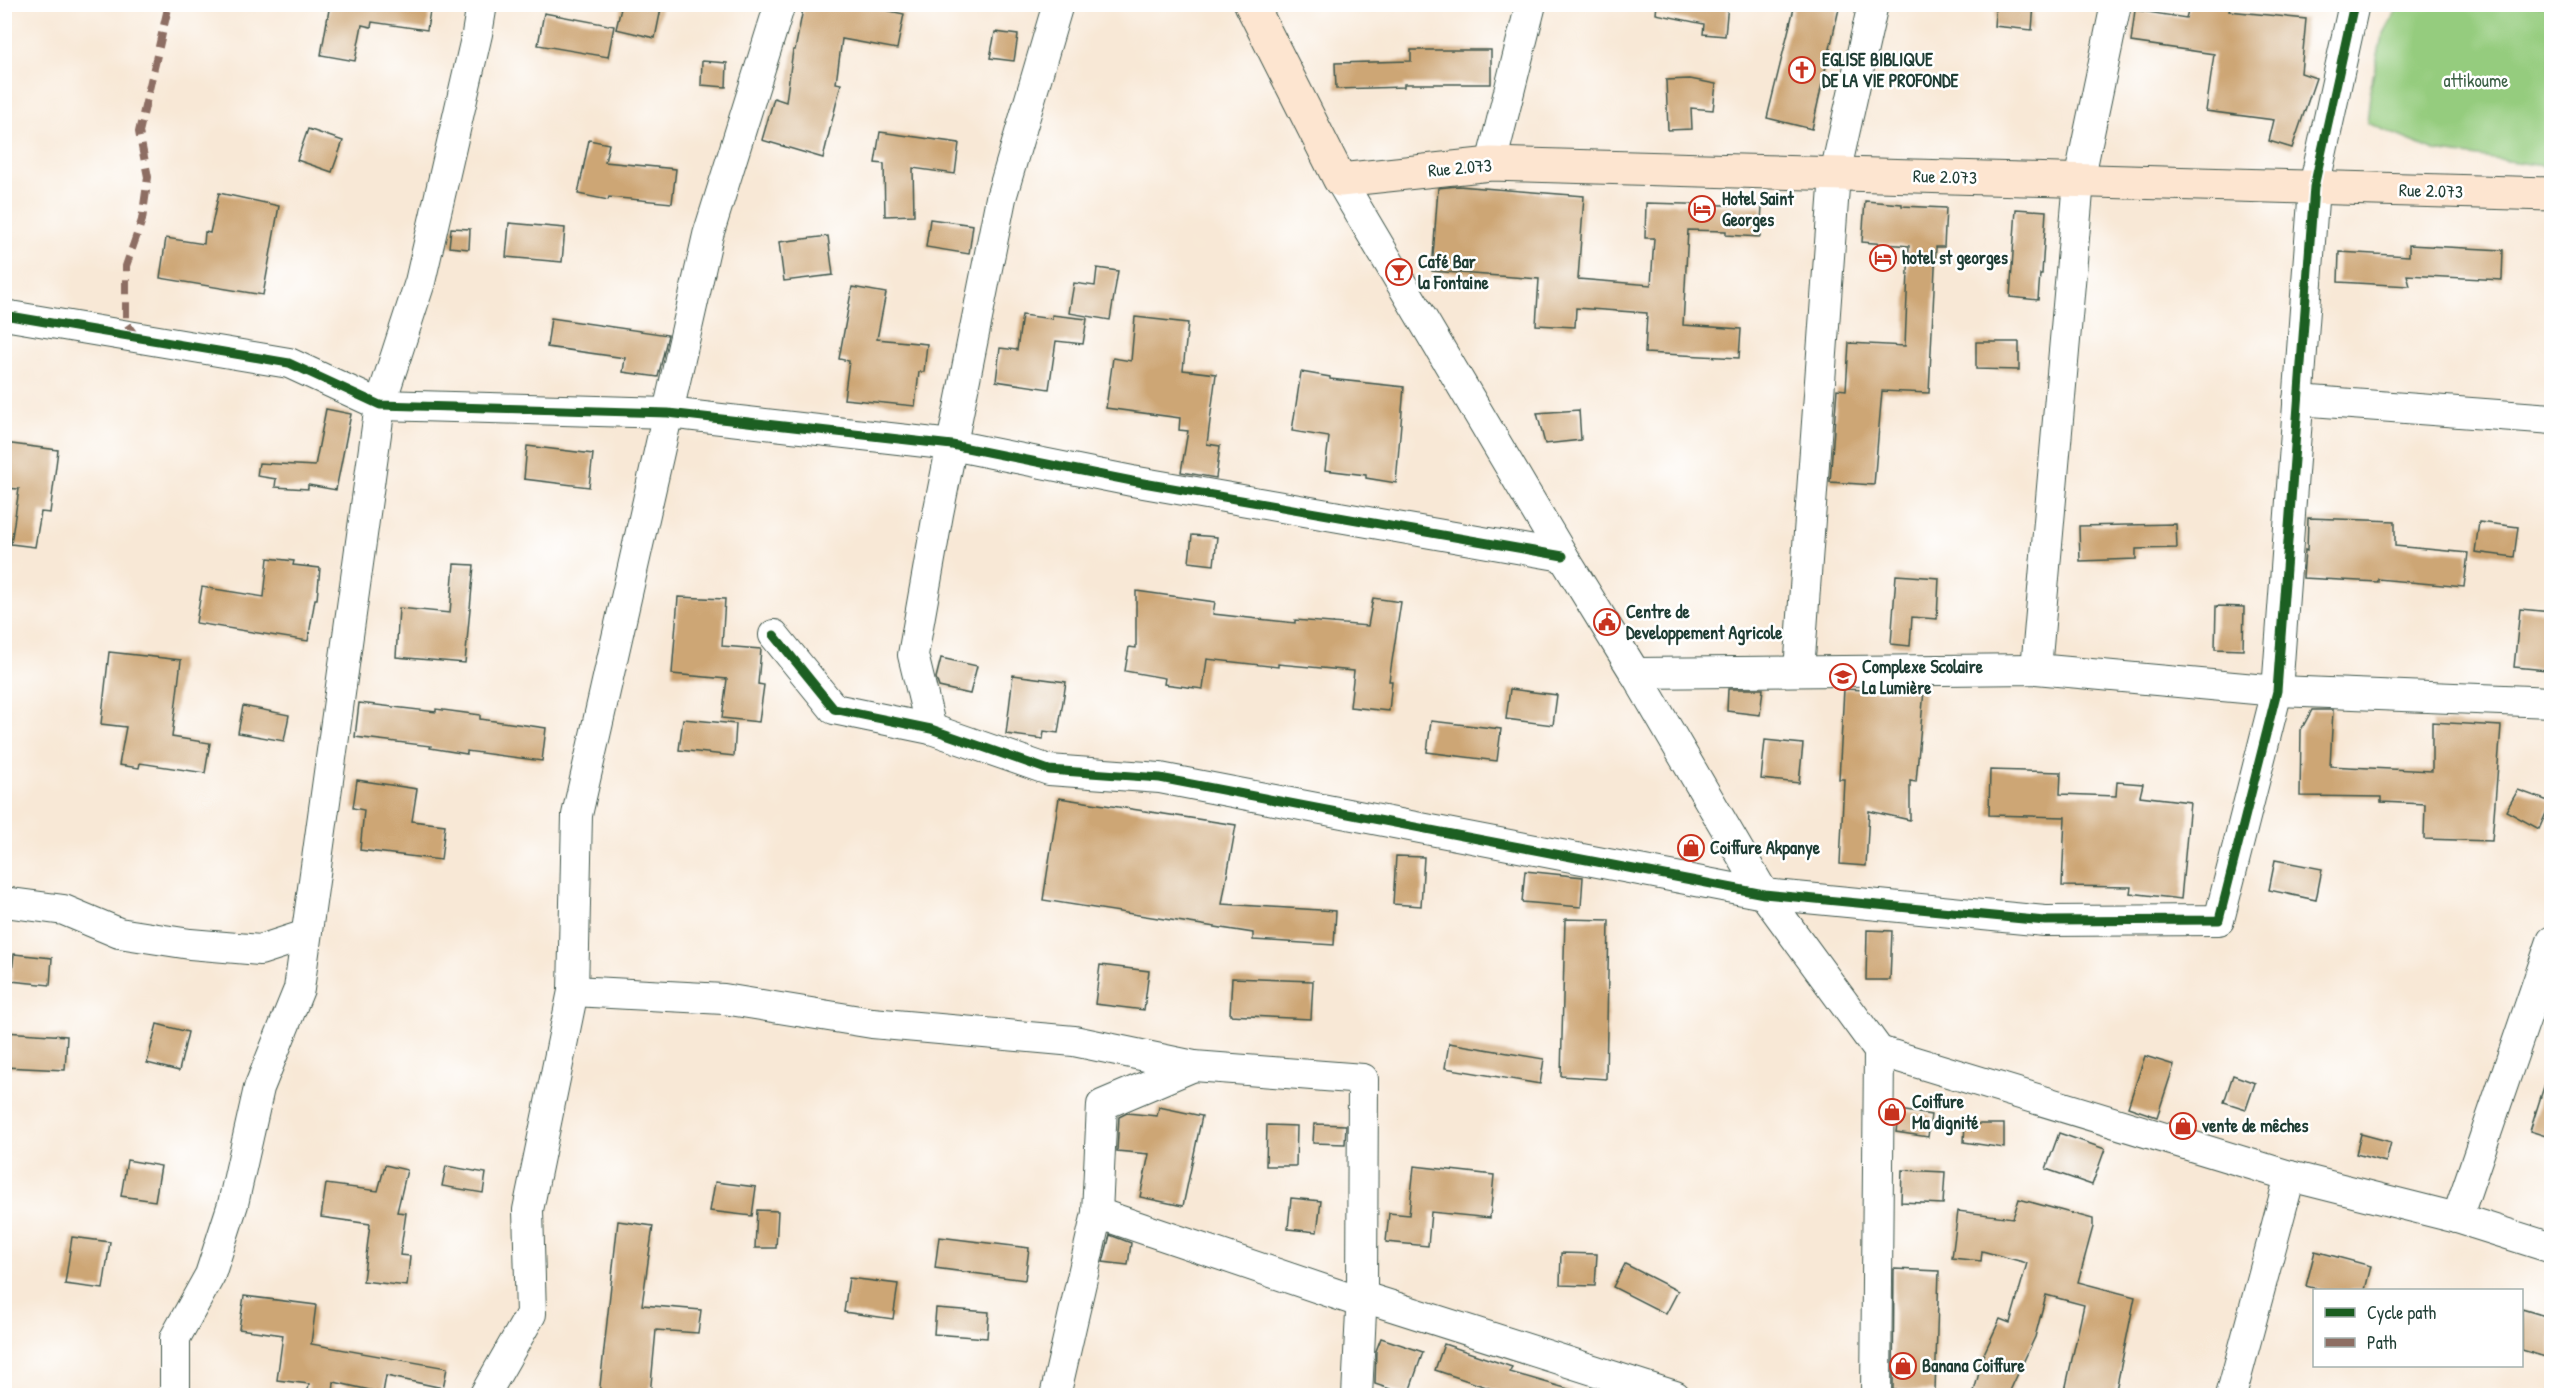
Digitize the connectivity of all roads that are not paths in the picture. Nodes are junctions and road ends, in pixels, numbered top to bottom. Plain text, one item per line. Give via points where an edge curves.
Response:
1 (482, 4) edge
2 (780, 4) edge
3 (1058, 4) edge
4 (1531, 4) edge
5 (1873, 4) edge
6 (2116, 4) edge
7 (2354, 4) edge
8 (1258, 10) edge
9 (1491, 164) junction
10 (1835, 174) junction
11 (1340, 180) junction
12 (2079, 181) junction
13 (2314, 187) junction
14 (2552, 194) edge
15 (4, 315) edge
16 (2298, 400) junction
17 (380, 405) junction
18 (668, 413) junction
19 (2552, 419) edge
20 (952, 445) junction
21 (1563, 556) junction
22 (774, 635) dead end
23 (2036, 669) junction
24 (1799, 672) junction
25 (1635, 673) junction
26 (2277, 691) junction
27 (2552, 702) edge
28 (931, 729) junction
29 (1764, 894) junction
30 (4, 902) edge
31 (306, 935) junction
32 (2552, 941) edge
33 (573, 991) junction
34 (1879, 1051) junction
35 (1194, 1066) junction
36 (2290, 1176) junction
37 (1097, 1213) junction
38 (2457, 1218) junction
39 (2552, 1248) edge
40 (1360, 1302) junction
41 (175, 1395) edge
42 (484, 1395) edge
43 (1054, 1395) edge
44 (1358, 1395) edge
45 (1675, 1395) edge
46 (1876, 1395) edge
47 (2231, 1395) edge

1 - 17 street via 420,282
2 - 18 street via 708,235
3 - 20 street via 1001,198
4 - 9 street
5 - 10 street
6 - 12 street
7 - 13 street
8 - 11 street
9 - 10 street, Rue 2.073
9 - 11 street, Rue 2.073
10 - 12 street, Rue 2.073
10 - 24 street
11 - 21 street
12 - 13 street, Rue 2.073
12 - 23 street
13 - 14 street, Rue 2.073
13 - 16 street
15 - 17 street via 289,363
16 - 19 street
16 - 26 street
17 - 18 street
17 - 31 street
18 - 20 street
18 - 33 street via 577,815
20 - 21 street via 1132,481
20 - 28 street via 913,655
21 - 25 street
22 - 28 street via 834,709
23 - 24 street
23 - 26 street
24 - 25 street
25 - 29 street
26 - 27 street
26 - 29 street via 2219,920 2045,921
28 - 29 street via 1049,770 1160,778
29 - 34 street
30 - 31 street via 64,910 119,933 190,944 260,950
31 - 41 street via 299,989 259,1088 230,1215 210,1275 175,1338
32 - 38 street
33 - 35 street via 724,999 872,1023 1074,1041
33 - 42 street via 528,1210 531,1314
34 - 36 street
34 - 46 street
35 - 37 street via 1102,1105
35 - 40 street via 1363,1079
36 - 38 street
36 - 47 street
37 - 40 street
37 - 43 street
38 - 39 street
40 - 44 street
40 - 45 street via 1373,1300

